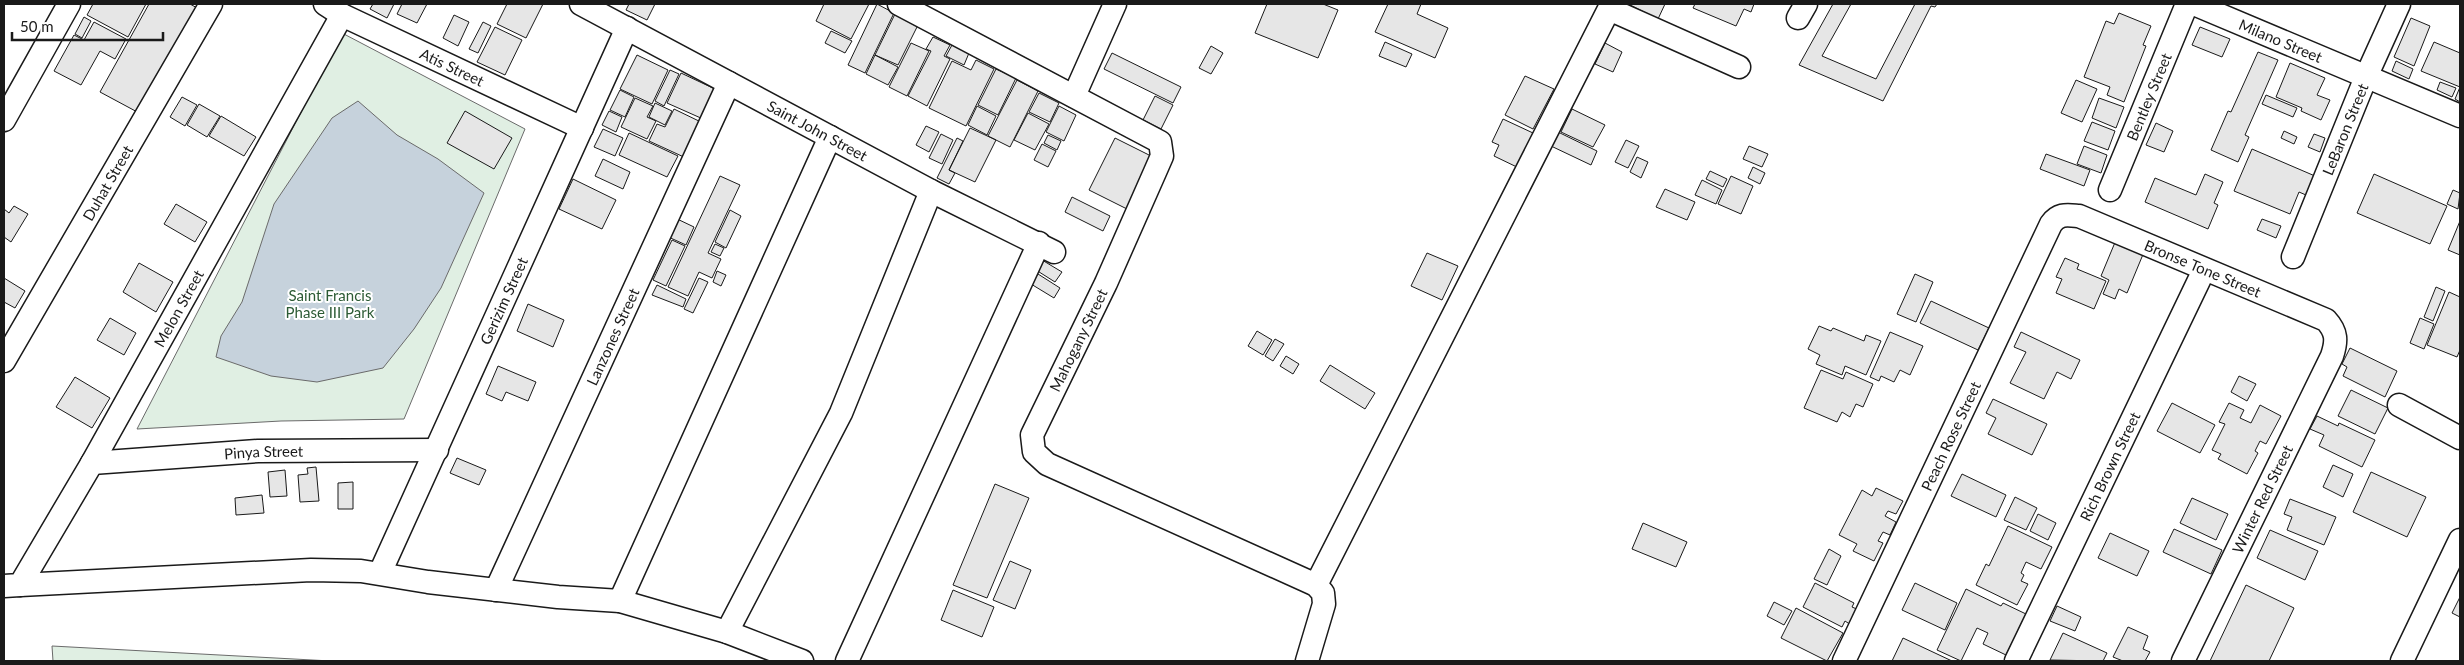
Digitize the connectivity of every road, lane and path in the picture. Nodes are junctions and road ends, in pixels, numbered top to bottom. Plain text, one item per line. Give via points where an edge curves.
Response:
1 (69, 4) edge
2 (211, 4) edge
3 (581, 4) edge
4 (899, 4) edge
5 (1115, 4) edge
6 (2187, 4) edge
7 (2194, 4) edge
8 (2399, 4) edge
9 (333, 9) edge
10 (626, 28) junction
11 (1739, 67) dead end
12 (2366, 77) junction
13 (729, 83) junction
14 (1074, 96) junction
15 (2460, 116) edge
16 (4, 120) edge
17 (582, 128) junction
18 (830, 138) junction
19 (2110, 190) dead end
20 (931, 191) junction
21 (2062, 215) joint
22 (2293, 257) dead end
23 (2204, 270) junction
24 (2336, 335) joint
25 (7, 349) edge
26 (2399, 404) dead end
27 (2460, 438) edge
28 (437, 450) junction
29 (92, 463) junction
30 (2460, 540) edge
31 (380, 573) junction
32 (1316, 585) junction
33 (12, 586) edge
34 (496, 590) junction
35 (620, 601) junction
36 (727, 632) junction
37 (1308, 659) edge
38 (802, 661) edge
39 (847, 661) edge
40 (1844, 661) edge
41 (2016, 661) edge
42 (2184, 661) edge
43 (2402, 661) edge

1 - 16 street
2 - 25 street, Duhat Street
3 - 10 street, Saint John Street
4 - 14 street, Mahogany Street
5 - 14 street
6 - 19 street, Bentley Street
7 - 12 street, Milano Street
8 - 12 street, LeBaron Street
9 - 17 street, Atis Street
9 - 29 street, Melon Street
10 - 13 street, Saint John Street
10 - 17 street, Gerizim Street
11 - 32 street via 1609,9
12 - 15 street, Milano Street
12 - 22 street, LeBaron Street
13 - 18 street, Saint John Street
13 - 34 street, Lanzones Street
14 - 32 street, Mahogany Street via 1160,142 1162,156 1106,283 1032,435 1034,452 1047,464
17 - 28 street, Gerizim Street
18 - 20 street, Saint John Street
18 - 35 street
20 - 36 street via 840,413
20 - 39 street, Saint John Street via 1046,248
21 - 23 street, Bronse Tone Street via 2079,216
21 - 40 street, Peach Rose Street via 2051,224
23 - 24 street, Bronse Tone Street via 2326,320
23 - 41 street, Rich Brown Street
24 - 42 street, Winter Red Street via 2332,356
26 - 27 street
28 - 29 street, Pinya Street via 258,451
28 - 31 street, Gerizim Street
29 - 33 street, Melon Street
30 - 43 street
31 - 33 street via 311,570
31 - 34 street
32 - 37 street via 1324,592 1324,604
34 - 35 street
35 - 36 street
36 - 38 street

